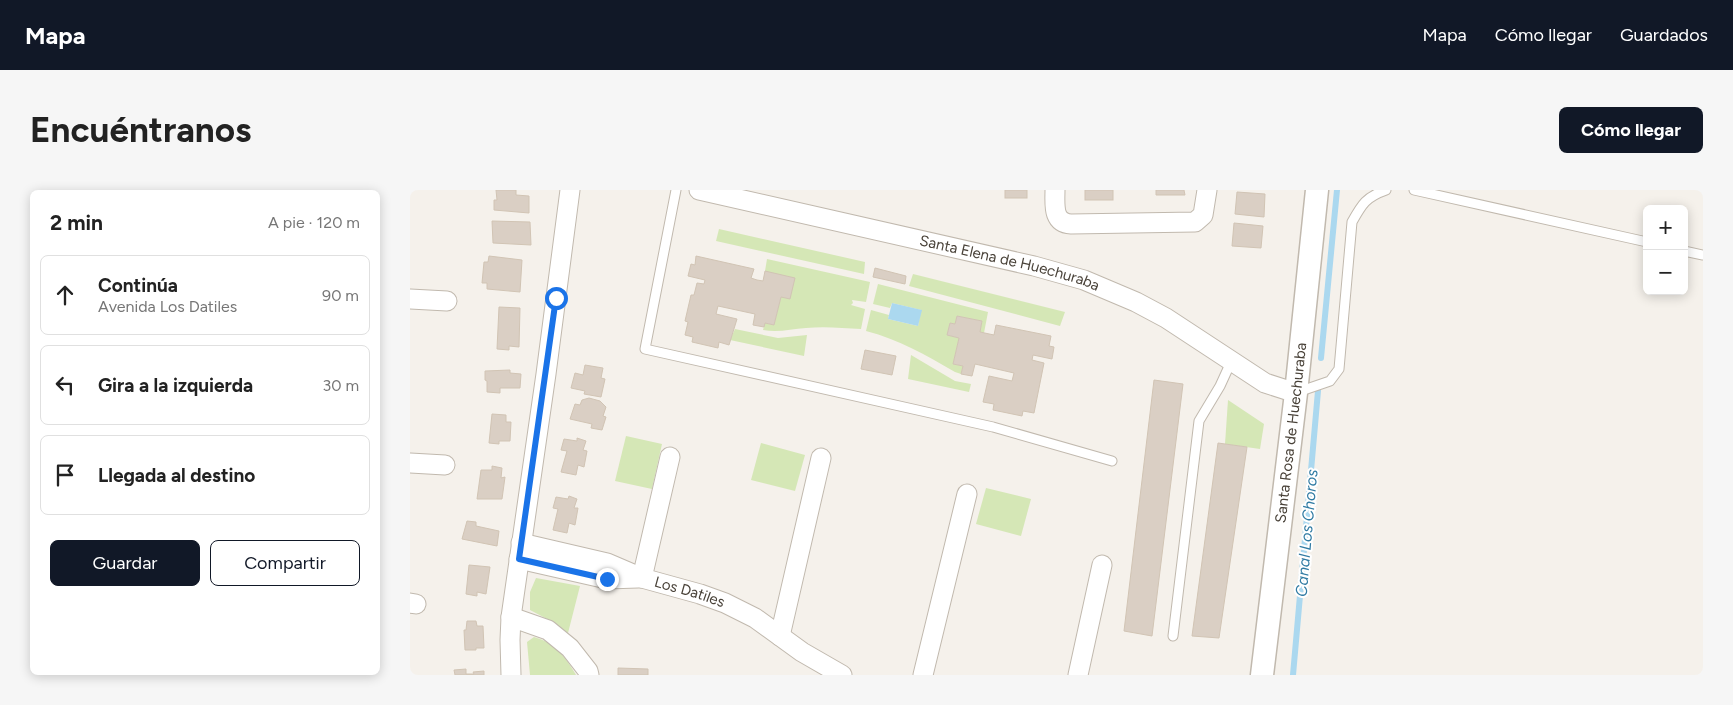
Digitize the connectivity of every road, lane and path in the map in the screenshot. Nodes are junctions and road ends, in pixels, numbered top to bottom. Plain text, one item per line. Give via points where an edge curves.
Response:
1 (570, 190) edge
2 (676, 190) edge
3 (699, 190) edge
4 (1055, 190) edge
5 (1207, 190) edge
6 (1316, 190) edge
7 (1386, 190) edge
8 (1414, 190) edge
9 (1643, 241) edge
10 (1688, 252) edge
11 (1703, 255) edge
12 (410, 299) edge
13 (447, 301) dead end
14 (1231, 362) junction
15 (1296, 393) junction
16 (670, 457) dead end
17 (821, 458) dead end
18 (1112, 461) dead end
19 (410, 463) edge
20 (445, 465) dead end
21 (967, 494) dead end
22 (520, 551) junction
23 (1102, 565) dead end
24 (642, 578) junction
25 (511, 617) junction
26 (780, 636) junction
27 (1172, 636) dead end
28 (511, 675) edge
29 (589, 675) edge
30 (842, 675) edge
31 (923, 675) edge
32 (1078, 675) edge
33 (1262, 675) edge

1 - 22 street
2 - 18 lane via 645,348 993,427
3 - 14 street, Santa Elena de Huechuraba via 1084,280 1166,318
4 - 5 street via 1056,215 1062,222 1071,224 1195,222 1203,215
6 - 15 street, Santa Rosa de Huechuraba
7 - 15 lane via 1361,204 1352,222 1339,369 1330,381
8 - 9 lane
10 - 11 lane
12 - 13 street
14 - 15 street, Santa Elena de Huechuraba via 1265,383
14 - 27 lane via 1199,421
15 - 33 street, Santa Rosa de Huechuraba
16 - 24 street
17 - 26 street
19 - 20 street
21 - 31 street
22 - 24 street, Los Datiles via 599,561
22 - 25 street
23 - 32 street
24 - 26 street, Los Datiles via 725,603 755,618
25 - 28 street
25 - 29 street via 548,630 570,648
26 - 30 street, Los Datiles

